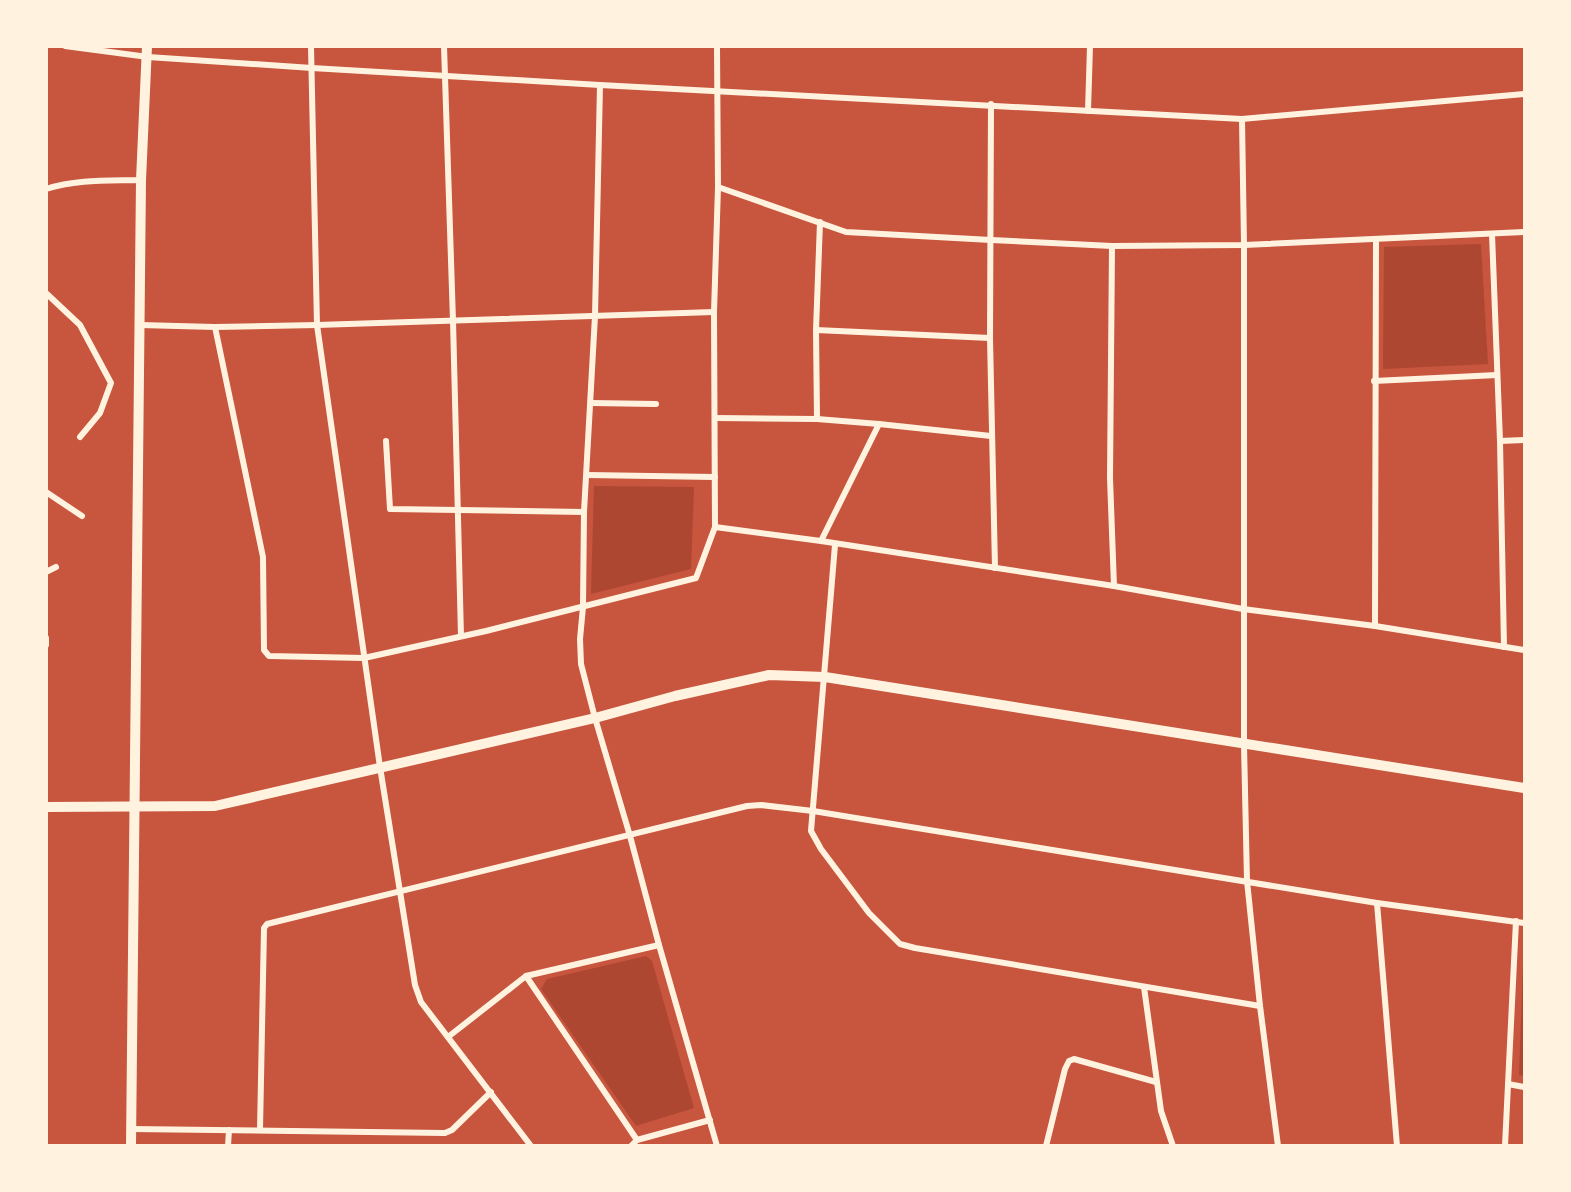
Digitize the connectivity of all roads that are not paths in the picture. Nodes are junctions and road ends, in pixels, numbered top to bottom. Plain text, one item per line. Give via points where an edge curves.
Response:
1 (65, 46) edge
2 (311, 46) edge
3 (444, 46) edge
4 (717, 46) edge
5 (1090, 46) edge
6 (147, 52) edge
7 (312, 68) junction
8 (446, 76) junction
9 (600, 86) junction
10 (718, 90) junction
11 (1524, 94) edge
12 (991, 105) junction
13 (1088, 111) junction
14 (1242, 119) junction
15 (141, 180) junction
16 (718, 187) junction
17 (46, 189) edge
18 (820, 222) junction
19 (1524, 232) edge
20 (1492, 234) junction
21 (1376, 239) junction
22 (991, 240) junction
23 (1244, 245) junction
24 (1112, 246) junction
25 (47, 294) edge
26 (714, 312) junction
27 (595, 316) junction
28 (453, 321) junction
29 (140, 325) junction
30 (317, 325) junction
31 (215, 327) junction
32 (816, 330) junction
33 (990, 338) junction
34 (1497, 375) junction
35 (1374, 381) junction
36 (591, 403) junction
37 (656, 404) dead end
38 (715, 418) junction
39 (817, 419) junction
40 (879, 423) junction
41 (991, 436) junction
42 (80, 437) dead end
43 (1524, 440) edge
44 (386, 441) dead end
45 (1500, 441) junction
46 (587, 475) junction
47 (715, 477) junction
48 (46, 492) edge
49 (457, 509) junction
50 (584, 512) junction
51 (82, 516) dead end
52 (715, 526) junction
53 (820, 541) junction
54 (835, 544) junction
55 (56, 567) dead end
56 (995, 568) junction
57 (46, 572) edge
58 (1114, 586) junction
59 (583, 607) junction
60 (1243, 609) junction
61 (1375, 626) junction
62 (461, 636) junction
63 (46, 638) edge
64 (46, 645) edge
65 (1504, 647) junction
66 (1524, 650) edge
67 (364, 658) junction
68 (825, 677) junction
69 (595, 718) junction
70 (1244, 745) junction
71 (380, 767) junction
72 (1524, 788) edge
73 (46, 807) edge
74 (136, 807) junction
75 (813, 811) junction
76 (630, 836) junction
77 (1247, 880) junction
78 (400, 890) junction
79 (1377, 903) junction
80 (1516, 921) junction
81 (1524, 923) edge
82 (659, 945) junction
83 (526, 976) junction
84 (1144, 987) junction
85 (1260, 1006) junction
86 (448, 1037) junction
87 (1156, 1082) junction
88 (1508, 1084) junction
89 (1524, 1087) edge
90 (491, 1092) junction
91 (710, 1120) junction
92 (131, 1129) junction
93 (229, 1130) junction
94 (260, 1130) junction
95 (637, 1140) junction
96 (131, 1146) edge
97 (228, 1146) edge
98 (531, 1146) edge
99 (631, 1146) edge
100 (717, 1146) edge
101 (1046, 1146) edge
102 (1173, 1146) edge
103 (1278, 1146) edge
104 (1397, 1146) edge
105 (1505, 1146) edge

1 - 6 street
2 - 7 street
3 - 8 street
4 - 10 street
5 - 13 street
6 - 7 street
6 - 15 street
7 - 8 street
7 - 30 street
8 - 9 street
8 - 28 street
9 - 10 street
9 - 27 street
10 - 12 street
10 - 16 street
11 - 14 street
12 - 13 street
12 - 22 street
13 - 14 street
14 - 23 street
15 - 17 street via 88,182
15 - 29 street
16 - 18 street
16 - 26 street
18 - 22 street via 846,232
18 - 32 street
19 - 20 street
20 - 21 street
20 - 34 street
21 - 23 street
21 - 35 street
22 - 24 street
22 - 33 street
23 - 24 street
23 - 60 street
24 - 58 street via 1110,478
25 - 42 street via 80,325 111,383 100,413
26 - 27 street
26 - 38 street
27 - 28 street
27 - 36 street
28 - 30 street
28 - 49 street
29 - 31 street
29 - 74 street
30 - 31 street
30 - 67 street
31 - 67 street via 263,557 264,650 269,656
32 - 33 street
32 - 39 street
33 - 41 street
34 - 35 street
34 - 45 street
35 - 61 street
36 - 37 street
36 - 46 street
38 - 39 street
38 - 47 street
39 - 40 street
40 - 41 street
40 - 53 street
41 - 56 street
43 - 45 street
44 - 49 street via 390,509
45 - 65 street
46 - 47 street
46 - 50 street
47 - 52 street
48 - 51 street
49 - 50 street
49 - 62 street
50 - 59 street
52 - 53 street
52 - 59 street via 696,578
53 - 54 street
54 - 56 street
54 - 68 street
55 - 57 street
56 - 58 street
58 - 60 street
59 - 62 street
59 - 69 street via 581,664
60 - 61 street
60 - 70 street
61 - 65 street
62 - 67 street
63 - 64 street
65 - 66 street
67 - 71 street
68 - 69 street via 769,675
68 - 70 street
68 - 75 street
69 - 71 street
69 - 76 street
70 - 72 street
70 - 77 street
71 - 74 street via 214,806
71 - 78 street
73 - 74 street
74 - 92 street
75 - 76 street via 761,805
75 - 77 street
75 - 84 street via 811,831 821,849 869,913 900,944
76 - 78 street
76 - 82 street
77 - 79 street
77 - 85 street
78 - 86 street via 417,992
78 - 94 street via 271,922 264,928
79 - 80 street
79 - 104 street
80 - 81 street
80 - 88 street
82 - 83 street
82 - 91 street
83 - 86 street
83 - 95 street
84 - 85 street
84 - 87 street
85 - 103 street
86 - 90 street
87 - 101 street via 1074,1059 1069,1061
87 - 102 street
88 - 89 street
88 - 105 street
90 - 94 street via 445,1133
90 - 98 street
91 - 95 street
91 - 100 street
92 - 93 street
92 - 96 street
93 - 94 street
93 - 97 street
95 - 99 street

